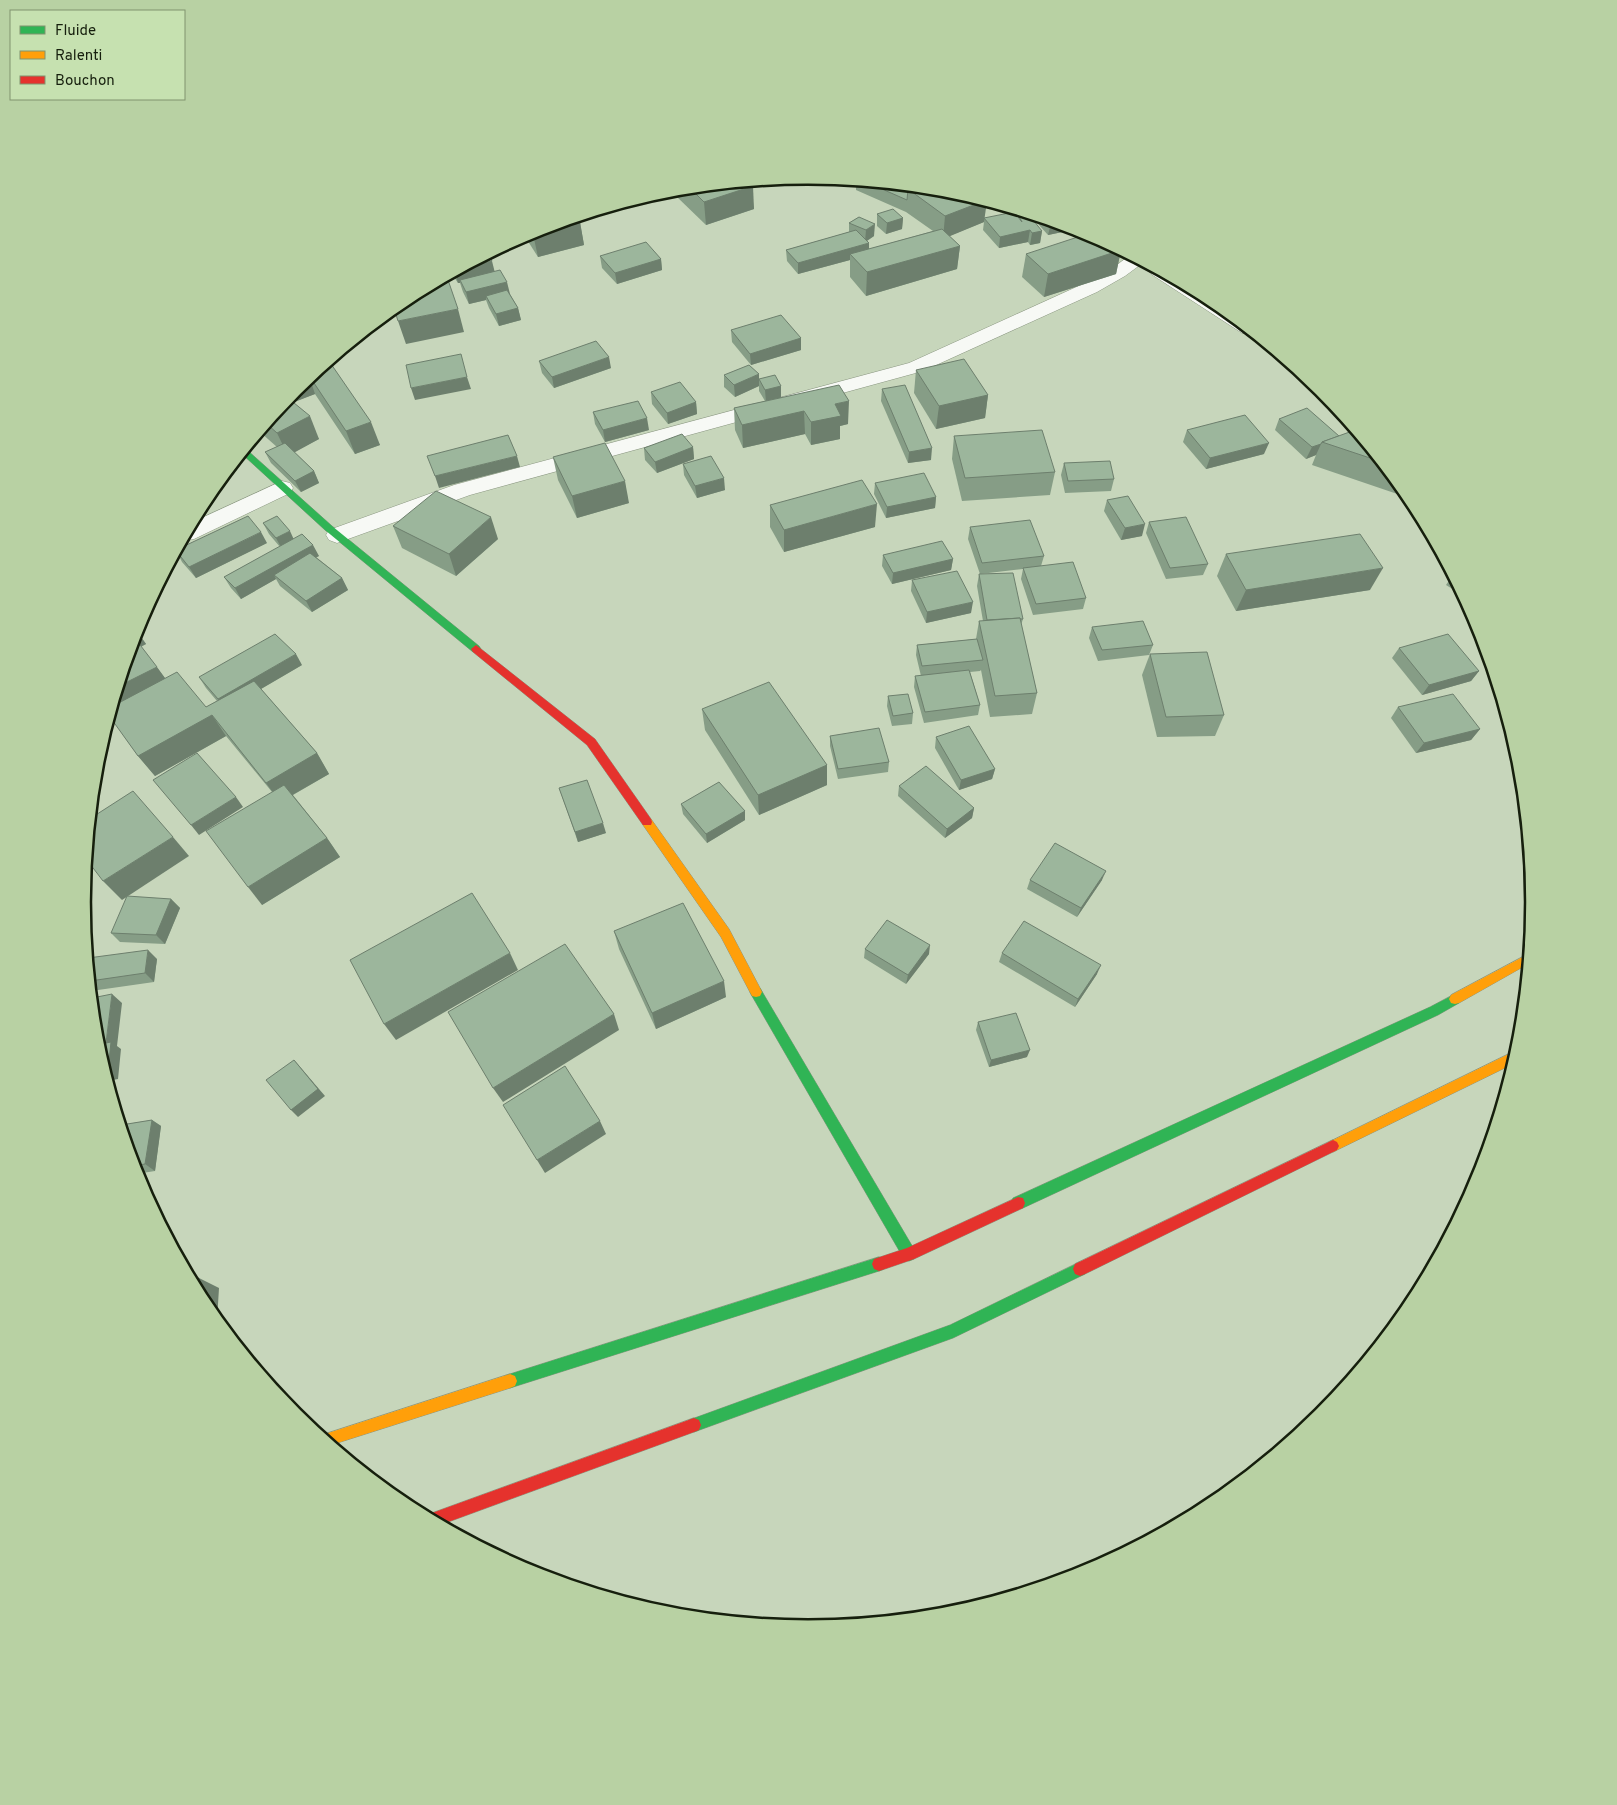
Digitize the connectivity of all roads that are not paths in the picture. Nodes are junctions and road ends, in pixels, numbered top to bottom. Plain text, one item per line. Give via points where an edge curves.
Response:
1 (1132, 262) edge
2 (248, 455) edge
3 (282, 488) junction
4 (196, 529) edge
5 (337, 535) junction
6 (1523, 961) edge
7 (1508, 1061) edge
8 (909, 1254) junction
9 (332, 1438) edge
10 (439, 1517) edge

1 - 5 street via 1090,288 916,367 462,490
2 - 3 main road
3 - 4 street
3 - 5 main road
5 - 8 main road via 591,742 725,933 755,991
6 - 8 main road via 1434,1011
7 - 10 main road via 952,1331
8 - 9 main road

